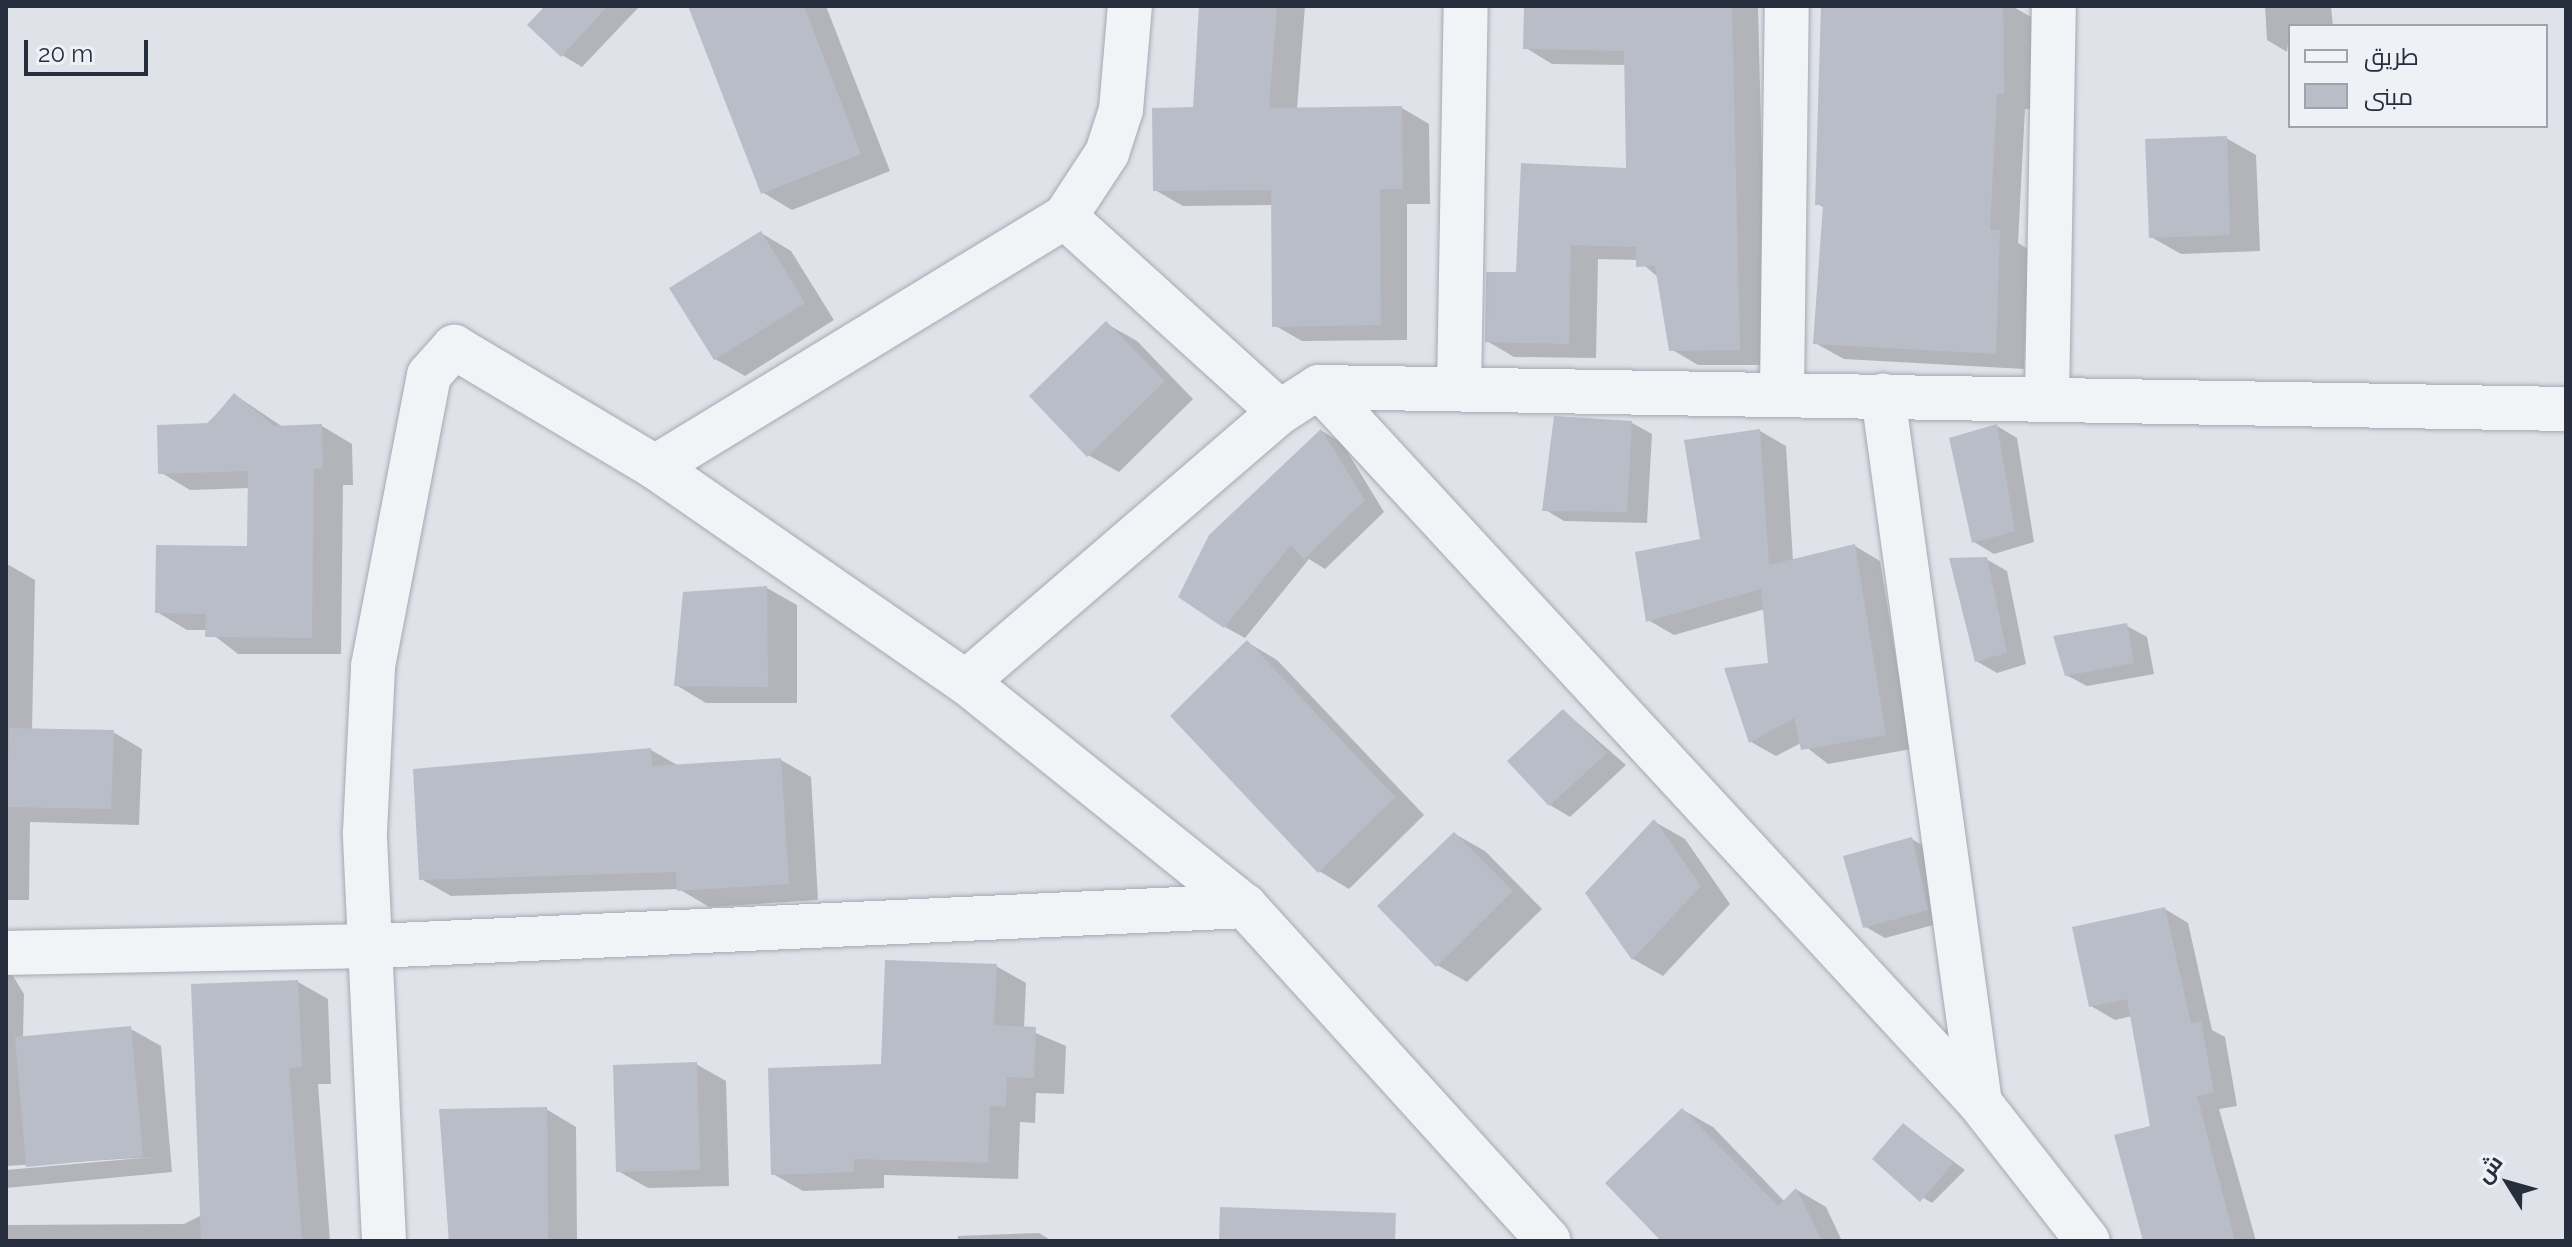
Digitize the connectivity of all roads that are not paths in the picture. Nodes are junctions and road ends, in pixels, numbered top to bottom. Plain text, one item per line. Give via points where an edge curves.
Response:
1 (1130, 6) edge
2 (1466, 6) edge
3 (1787, 6) edge
4 (2054, 6) edge
5 (1065, 217) junction
6 (1319, 387) junction
7 (1459, 389) junction
8 (1782, 394) junction
9 (1883, 396) junction
10 (2047, 399) junction
11 (2566, 409) edge
12 (1280, 412) junction
13 (655, 467) junction
14 (966, 682) junction
15 (1245, 906) junction
16 (375, 946) junction
17 (6, 953) edge
18 (1980, 1103) junction
19 (384, 1241) edge
20 (1549, 1241) edge
21 (2088, 1241) edge

1 - 5 street via 1121,110 1107,153
2 - 7 street
3 - 8 street
4 - 10 street
5 - 12 street
5 - 13 street
6 - 7 street
6 - 12 street
6 - 18 street
7 - 8 street
8 - 9 street
9 - 10 street
9 - 18 street
10 - 11 street
12 - 14 street
13 - 14 street
13 - 16 street via 454,347 440,356 429,375 373,666 365,832
14 - 15 street
15 - 16 street
15 - 20 street
16 - 17 street
16 - 19 street
18 - 21 street

